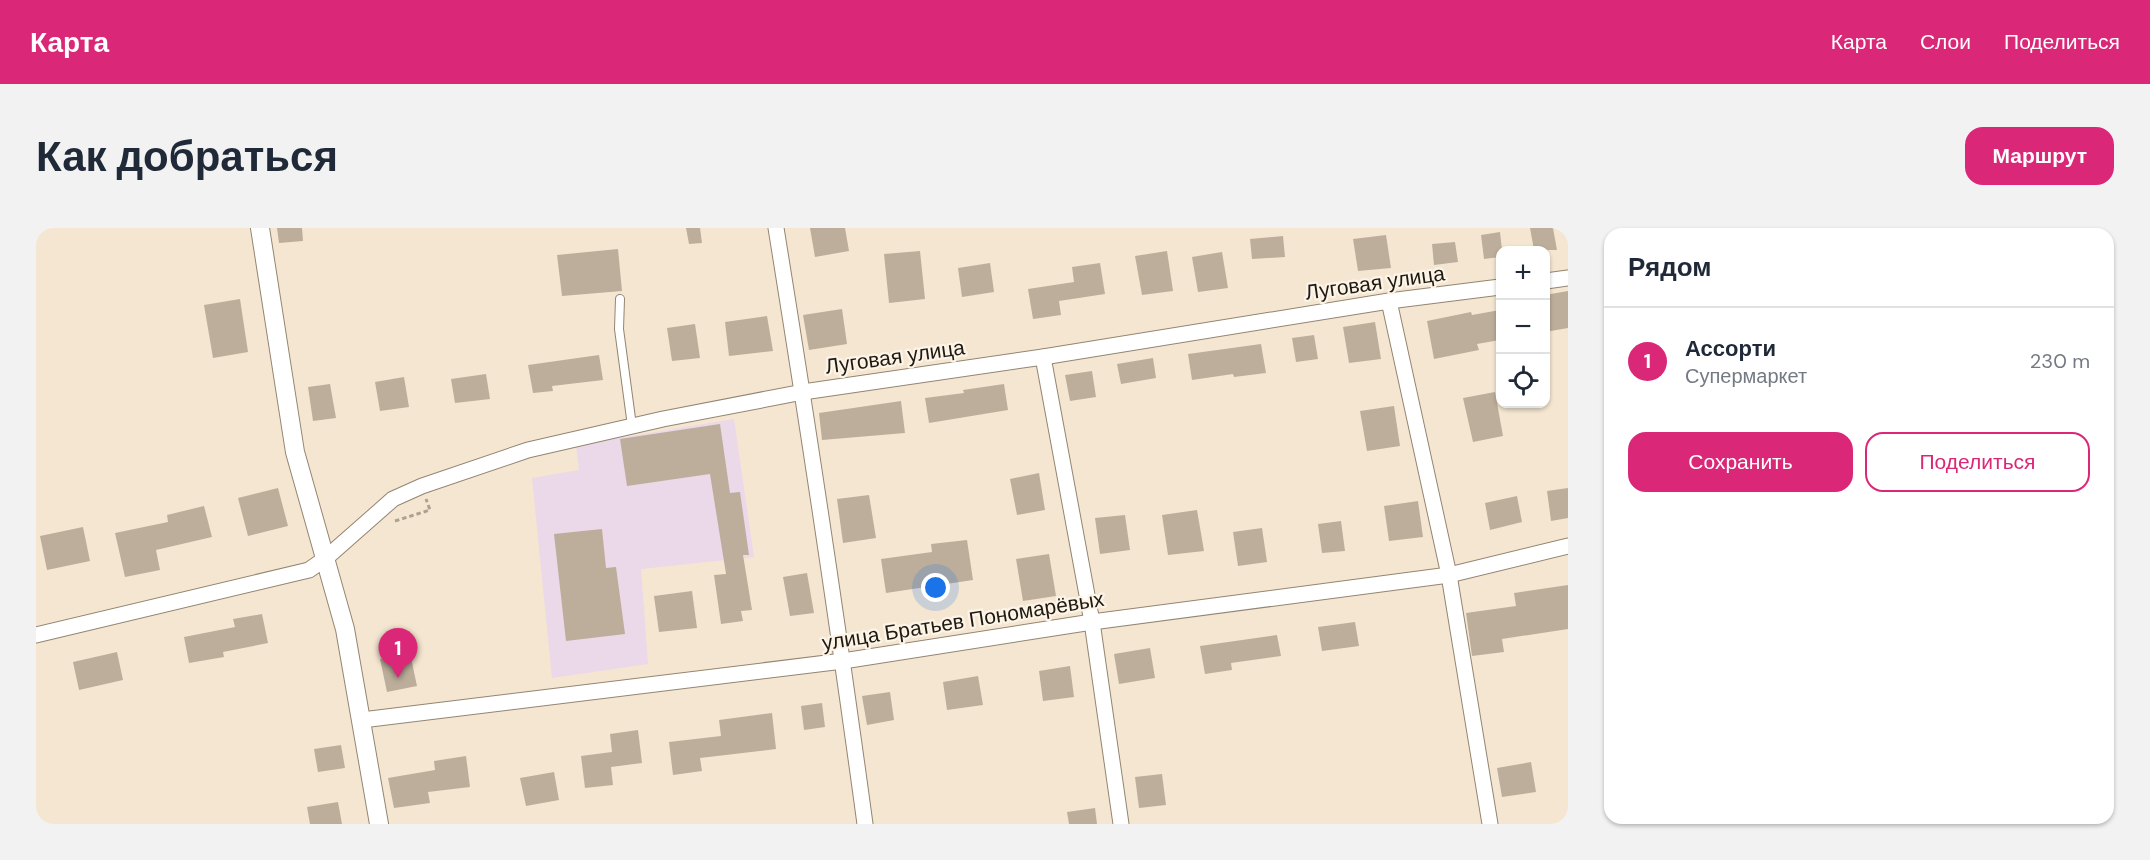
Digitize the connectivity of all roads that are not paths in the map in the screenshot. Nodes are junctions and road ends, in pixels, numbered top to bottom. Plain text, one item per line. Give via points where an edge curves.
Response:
1 (260, 228) edge
2 (776, 228) edge
3 (1568, 278) edge
4 (1550, 280) edge
5 (1496, 288) edge
6 (620, 299) dead end
7 (1389, 301) junction
8 (1043, 357) junction
9 (803, 392) junction
10 (632, 426) junction
11 (1568, 546) edge
12 (326, 558) junction
13 (1449, 575) junction
14 (1092, 622) junction
15 (36, 635) edge
16 (843, 662) junction
17 (362, 720) junction
18 (379, 824) edge
19 (865, 824) edge
20 (1120, 824) edge
21 (1490, 824) edge

1 - 12 street via 295,452
2 - 9 street
3 - 4 street
5 - 7 street, Луговая улица
6 - 10 lane via 619,329
7 - 8 street, Луговая улица
7 - 13 street
8 - 9 street, Луговая улица
8 - 14 street
9 - 10 street, Луговая улица
9 - 16 street
10 - 12 street, Луговая улица via 528,450 422,486 393,499
11 - 13 street, улица Братьев Пономарёвых
12 - 15 street via 309,570
12 - 17 street via 345,629
13 - 14 street, улица Братьев Пономарёвых
13 - 21 street
14 - 16 street, улица Братьев Пономарёвых
14 - 20 street
16 - 17 street, улица Братьев Пономарёвых
16 - 19 street
17 - 18 street

